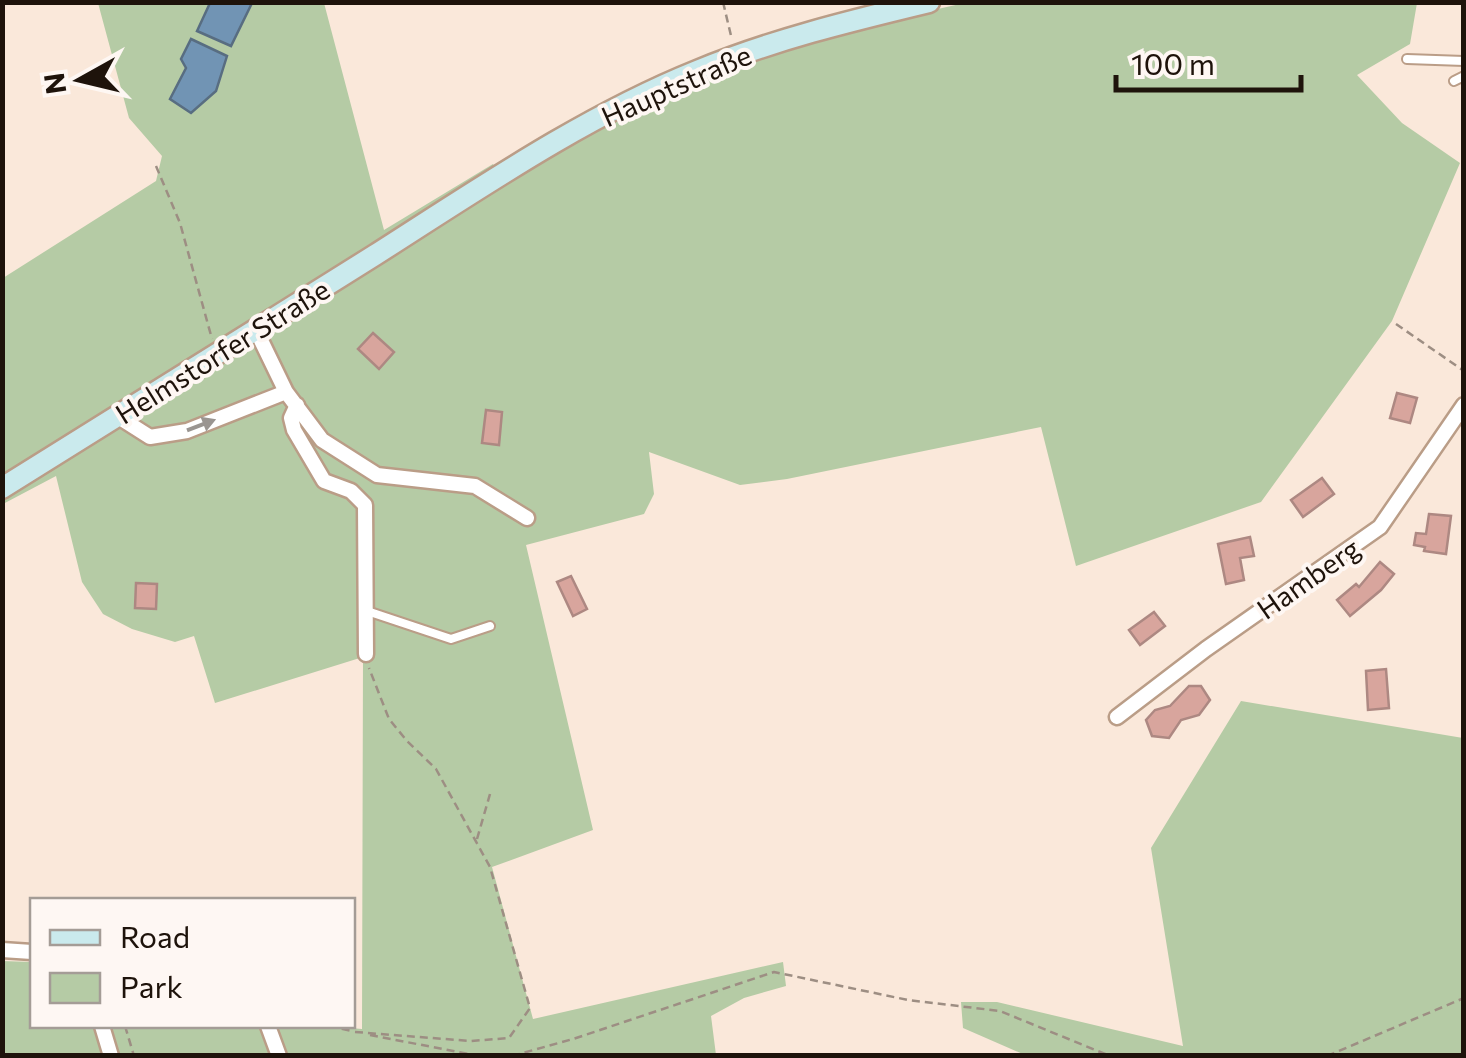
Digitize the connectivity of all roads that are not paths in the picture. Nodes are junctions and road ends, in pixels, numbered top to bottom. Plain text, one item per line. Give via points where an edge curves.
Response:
1 (929, 2) edge
2 (1407, 59) dead end
3 (1464, 61) edge
4 (441, 212) joint
5 (256, 330) junction
6 (286, 392) junction
7 (297, 405) junction
8 (1464, 405) edge
9 (117, 416) junction
10 (2, 488) edge
11 (527, 518) dead end
12 (367, 611) junction
13 (490, 626) dead end
14 (366, 654) road end
15 (1117, 717) dead end
16 (2, 950) edge
17 (30, 952) edge
18 (103, 1028) edge
19 (269, 1028) edge
20 (112, 1056) edge
21 (279, 1056) edge

1 - 4 main road, Hauptstraße via 695,72 597,120
2 - 3 lane
4 - 5 main road, Helmstorfer Straße
5 - 6 street
5 - 9 main road, Helmstorfer Straße
6 - 7 street
9 -> 6 street via 150,436 168,434
7 - 11 street via 322,440 377,475 475,486
7 - 12 street via 294,430 324,481 365,505
8 - 15 street, Hamberg via 1380,527
9 - 10 main road, Helmstorfer Straße
12 - 13 lane via 452,639
12 - 14 street
16 - 17 street
18 - 20 street
19 - 21 street

